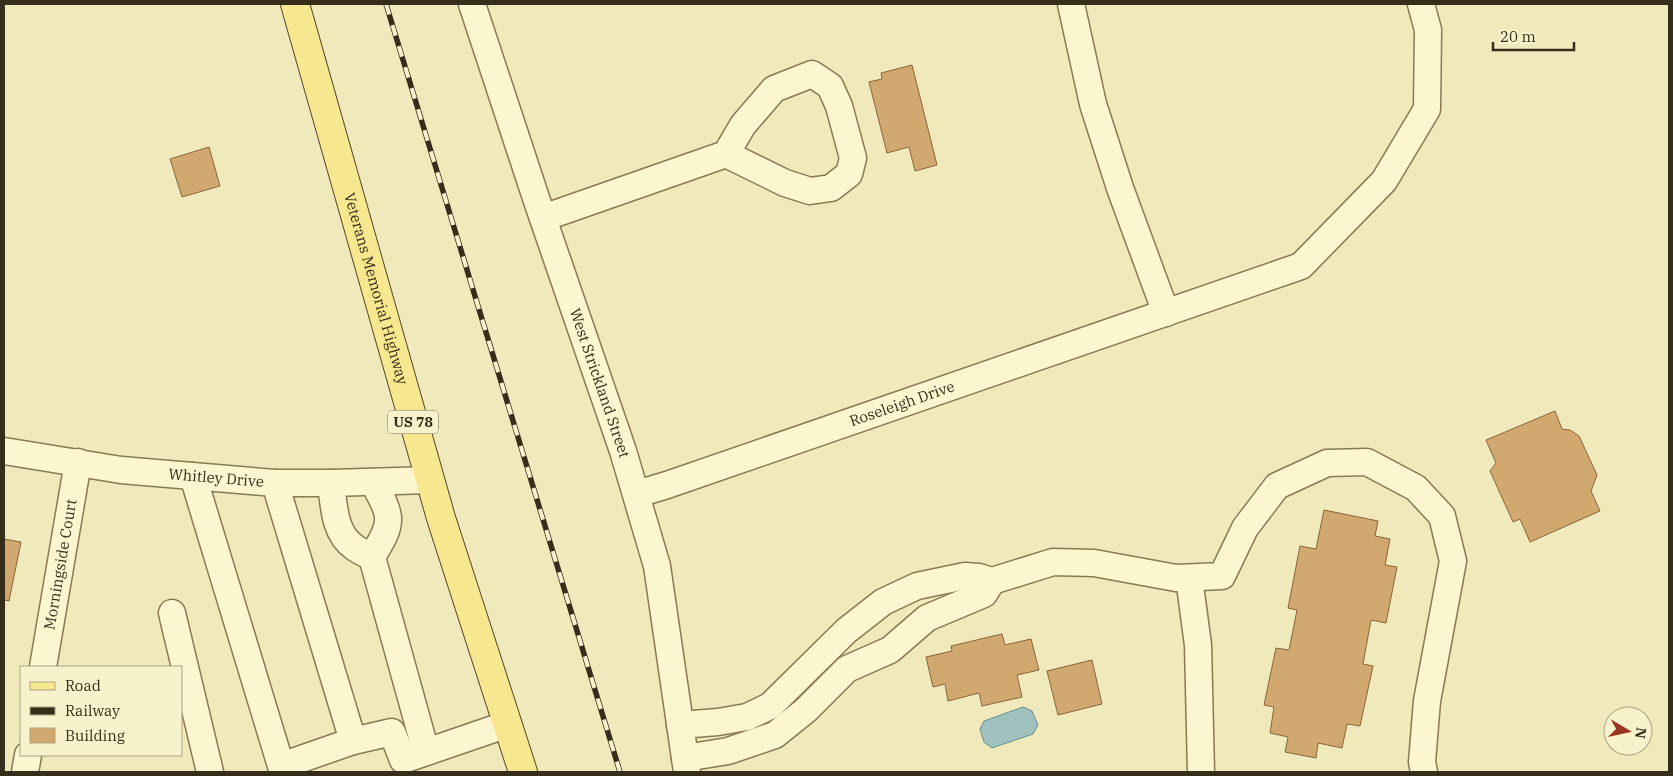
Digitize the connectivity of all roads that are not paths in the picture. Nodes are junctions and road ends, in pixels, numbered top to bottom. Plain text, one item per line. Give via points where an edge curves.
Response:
1 (295, 4) edge
2 (472, 4) edge
3 (1071, 4) edge
4 (1421, 4) edge
5 (726, 154) junction
6 (543, 218) junction
7 (1166, 313) junction
8 (4, 451) edge
9 (78, 462) junction
10 (193, 476) junction
11 (430, 480) junction
12 (373, 482) junction
13 (275, 483) junction
14 (331, 483) junction
15 (637, 494) junction
16 (372, 557) junction
17 (1189, 578) junction
18 (992, 581) junction
19 (172, 613) dead end
20 (43, 666) edge
21 (508, 724) junction
22 (680, 725) junction
23 (353, 741) junction
24 (28, 756) edge
25 (412, 761) edge
26 (686, 765) edge
27 (272, 769) edge
28 (25, 772) edge
29 (210, 772) edge
30 (523, 772) edge
31 (1201, 772) edge
32 (1424, 772) edge

1 - 11 main road, Veterans Memorial Highway / US 78
2 - 6 street, West Strickland Street
3 - 7 street via 1093,104
4 - 7 street, Roseleigh Drive via 1428,30 1427,109 1384,181 1301,266
5 - 5 street via 785,183 810,191 831,188 849,174 853,158 830,86 812,74 774,89 743,125
5 - 6 street
6 - 15 street, West Strickland Street
7 - 15 street, Roseleigh Drive
8 - 9 street, Whitley Drive
9 - 10 street, Whitley Drive via 121,470
9 - 20 street, Morningside Court
10 - 13 street, Whitley Drive
10 - 27 street
11 - 12 street, Whitley Drive
11 - 21 main road, Veterans Memorial Highway / US 78
12 - 14 street, Whitley Drive
12 - 16 street via 388,519
13 - 14 street, Whitley Drive
13 - 23 street
14 - 16 street via 340,533 353,547
15 - 22 street, West Strickland Street via 657,566
16 - 25 street
17 - 18 street via 1094,564 1053,562
17 - 31 street via 1198,645
17 - 32 street via 1222,576 1245,528 1277,486 1327,463 1368,462 1416,488 1442,516 1453,560 1427,701
18 - 22 street via 965,576 917,586 883,602 846,631 770,706 747,717
18 - 26 street via 984,594 927,618 890,650 847,669 775,735
19 - 29 street
21 - 25 street
21 - 30 main road, Veterans Memorial Highway / US 78
22 - 26 street, West Strickland Street
23 - 25 street via 392,732
23 - 27 street
24 - 28 street

